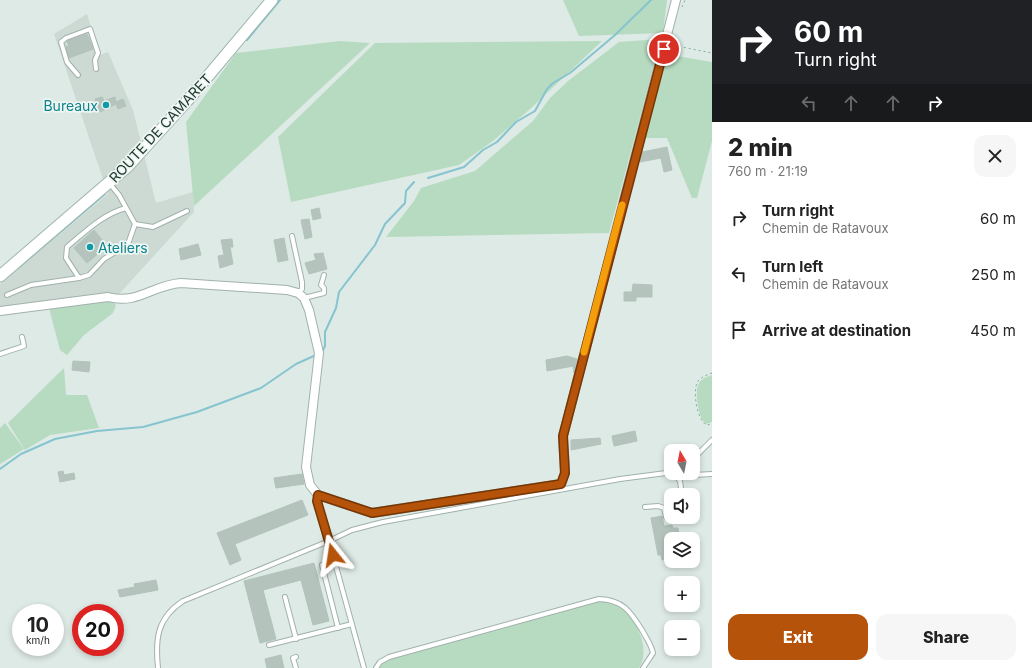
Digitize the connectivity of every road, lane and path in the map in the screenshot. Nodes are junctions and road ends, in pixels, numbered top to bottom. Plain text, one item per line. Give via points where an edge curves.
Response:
1 (272, 0) edge
2 (676, 0) edge
3 (684, 0) edge
4 (681, 13) dead end
5 (675, 33) dead end
6 (712, 53) edge
7 (96, 69) dead end
8 (78, 75) dead end
9 (110, 183) junction
10 (126, 208) junction
11 (187, 211) dead end
12 (135, 224) junction
13 (292, 236) dead end
14 (324, 275) dead end
15 (0, 276) edge
16 (80, 278) junction
17 (7, 295) dead end
18 (301, 296) junction
19 (0, 312) edge
20 (22, 338) dead end
21 (0, 354) edge
22 (712, 373) edge
23 (712, 424) edge
24 (712, 440) edge
25 (700, 452) edge
26 (712, 471) edge
27 (664, 473) edge
28 (710, 474) edge
29 (318, 495) junction
30 (645, 507) dead end
31 (664, 508) edge
32 (329, 541) junction
33 (322, 565) dead end
34 (285, 597) dead end
35 (352, 624) junction
36 (338, 628) junction
37 (296, 639) junction
38 (269, 645) dead end
39 (296, 657) dead end
40 (158, 668) edge
41 (296, 668) edge
42 (364, 668) edge
43 (376, 668) edge
44 (643, 668) edge

1 - 9 main road, ROUTE DE CAMARET via 145,148
2 - 29 street via 563,436 565,473 561,484 372,513
3 - 4 path
5 - 6 path via 677,44 682,47
7 - 8 lane via 95,60 98,53 90,29 61,42 67,62
9 - 10 lane
9 - 15 main road, ROUTE DE CAMARET
10 - 12 lane
10 - 16 lane via 114,211 67,247 66,258
11 - 12 lane via 153,227
12 - 16 lane via 128,244 104,259 89,275
13 - 18 lane via 302,282
14 - 18 lane via 321,285 324,293
16 - 17 lane via 31,284
18 - 19 street via 287,290 181,283 168,284 132,299 108,297
18 - 29 street via 309,310 319,353 306,467 310,485
20 - 21 lane via 24,346
22 - 23 path via 699,380 695,388 698,416 706,425
24 - 25 lane
26 - 28 lane
27 - 32 lane via 383,522 352,530
29 - 32 lane via 317,501
30 - 31 lane
32 - 35 lane
32 - 40 lane via 172,608 158,631
33 - 36 lane
34 - 37 lane
35 - 36 lane
35 - 42 lane
36 - 37 lane
37 - 38 lane
39 - 41 lane via 293,658
43 - 44 lane via 389,657 599,599 611,600 631,613 653,653

